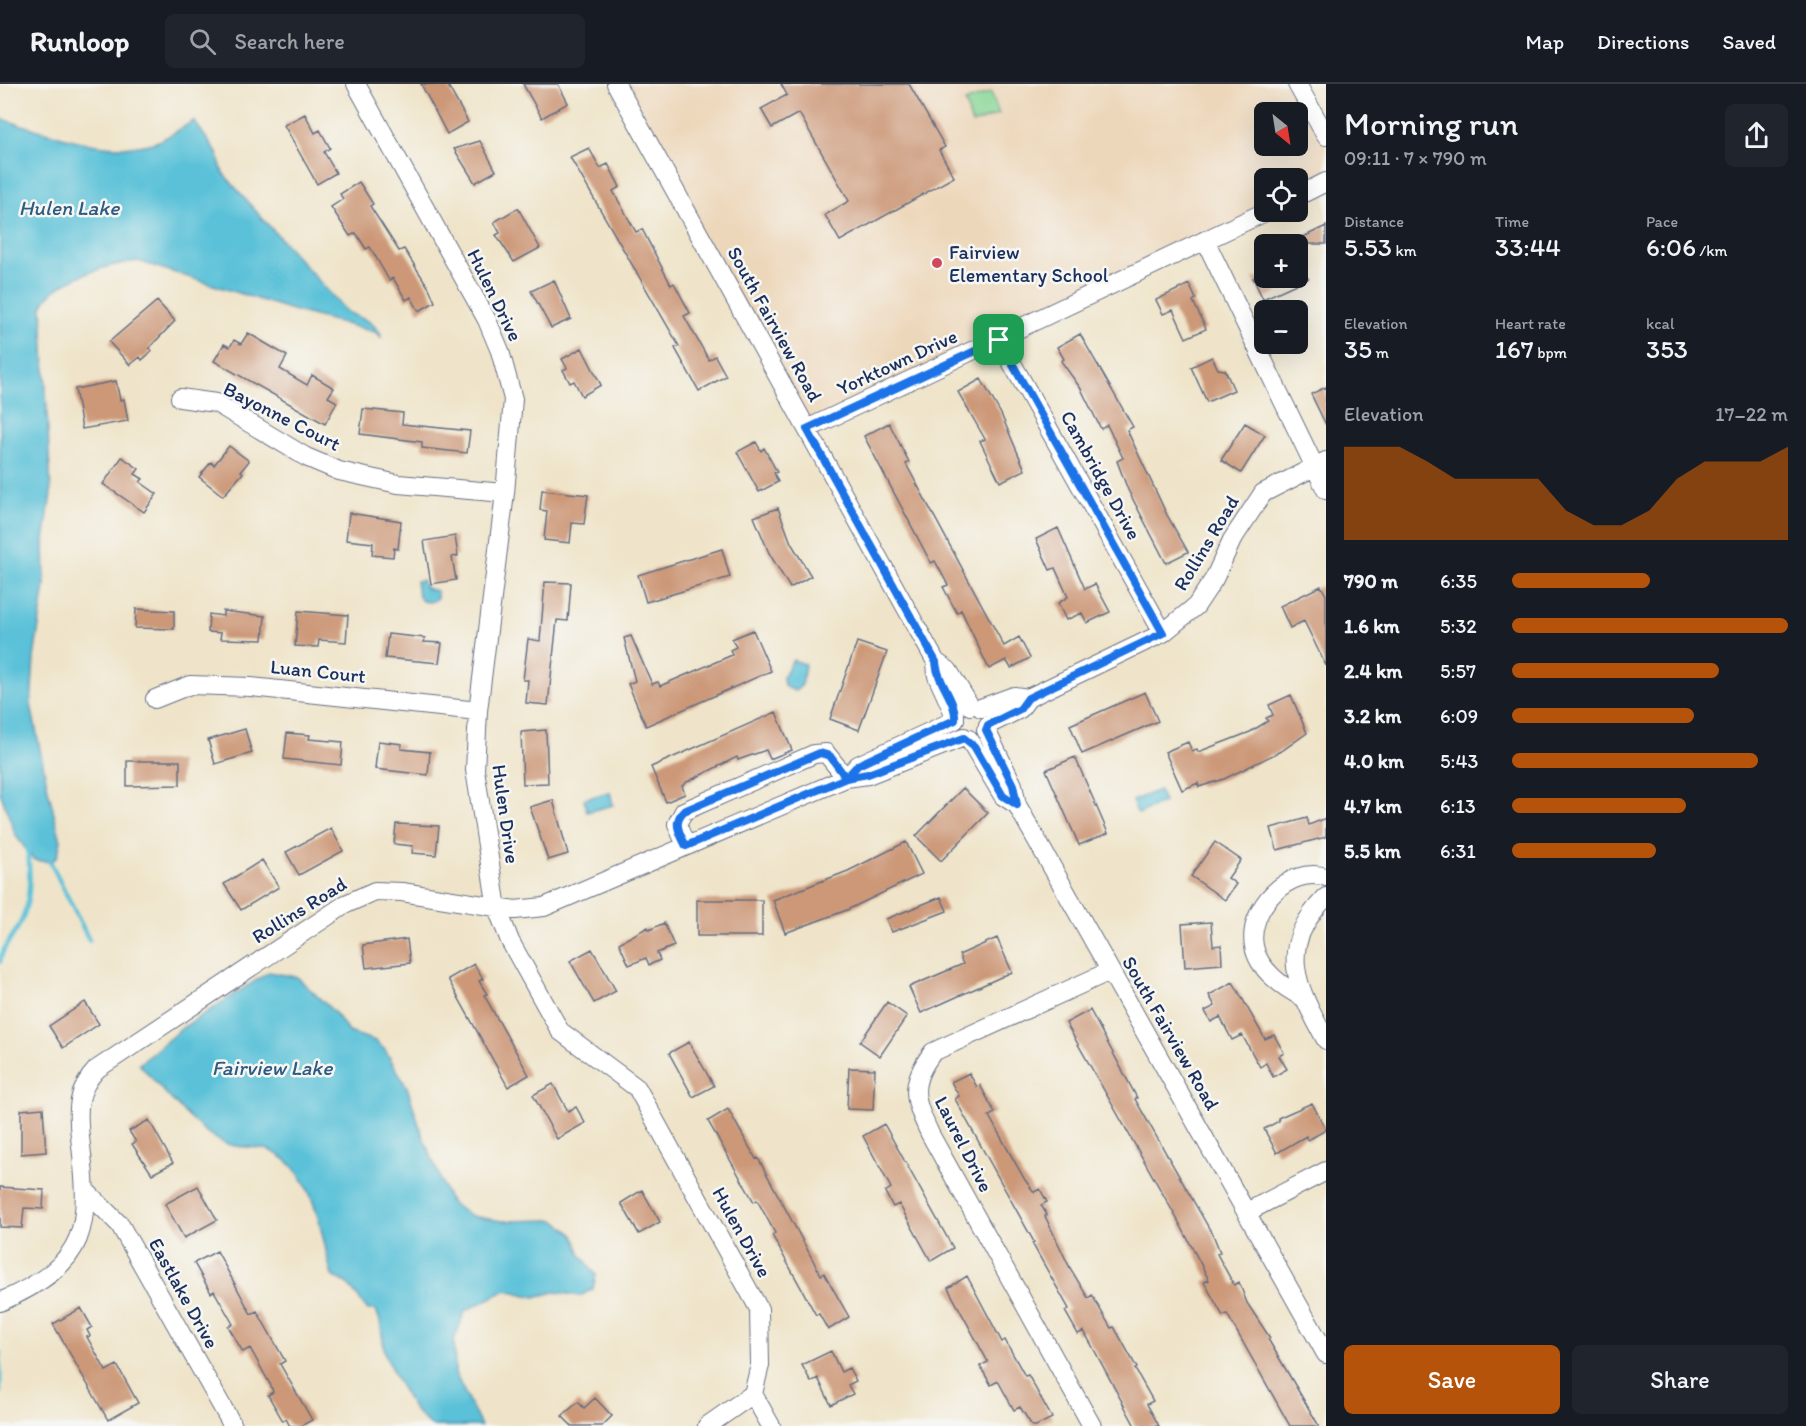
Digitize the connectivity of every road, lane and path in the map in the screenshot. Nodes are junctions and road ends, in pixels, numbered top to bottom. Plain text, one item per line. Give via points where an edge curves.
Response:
1 (356, 84) edge
2 (616, 84) edge
3 (1297, 84) edge
4 (1326, 136) edge
5 (1326, 182) edge
6 (1308, 191) edge
7 (1254, 217) edge
8 (1205, 240) junction
9 (999, 340) junction
10 (180, 398) dead end
11 (807, 429) junction
12 (1320, 464) edge
13 (1326, 490) edge
14 (505, 493) junction
15 (1163, 633) junction
16 (154, 699) dead end
17 (478, 711) junction
18 (972, 718) junction
19 (966, 738) junction
20 (846, 778) junction
21 (1017, 805) junction
22 (686, 846) junction
23 (1326, 877) edge
24 (1326, 897) edge
25 (497, 908) junction
26 (1110, 971) junction
27 (1304, 998) junction
28 (1326, 1040) edge
29 (1326, 1171) edge
30 (86, 1191) junction
31 (1247, 1212) junction
32 (0, 1302) edge
33 (1326, 1354) edge
34 (753, 1394) junction
35 (233, 1426) edge
36 (707, 1426) edge
37 (771, 1426) edge
38 (1092, 1426) edge

1 - 14 street, Hulen Drive via 500,351 513,399
2 - 11 street, South Fairview Road
3 - 4 street
5 - 6 street
7 - 8 street, Yorktown Drive
8 - 9 street, Yorktown Drive
8 - 12 street
9 - 11 street, Yorktown Drive
9 - 15 street, Cambridge Drive
10 - 14 street, Bayonne Court via 216,403 306,457 339,471 398,484
11 - 18 street, South Fairview Road via 936,662 948,670
12 - 13 street
12 - 15 street, Rollins Road via 1263,493 1196,606
14 - 17 street, Hulen Drive
15 - 18 street, Rollins Road via 1028,698 1020,709
16 - 17 street, Luan Court via 190,685 251,687
17 - 25 street, Hulen Drive via 475,770
18 - 19 street via 956,731
18 - 20 street, Rollins Road via 858,765
18 - 21 street, South Fairview Road via 1013,785
19 - 20 street, Rollins Road via 868,774
19 - 21 street via 1003,796
20 - 22 street, Rollins Road
20 - 22 street via 826,753 814,754 684,811 677,824
21 - 26 street, South Fairview Road
22 - 25 street, Rollins Road via 544,907
23 - 27 street via 1313,873 1291,878 1272,894 1257,919 1254,946 1263,964 1281,986
24 - 27 street via 1312,910 1297,939 1294,970
25 - 30 street, Rollins Road via 402,891 375,891 346,904 97,1069 79,1095 77,1113
25 - 34 street, Hulen Drive via 510,940 560,1031 638,1088 759,1309 760,1365
26 - 31 street, South Fairview Road
26 - 38 street, Laurel Drive via 933,1052 919,1070 914,1090 930,1134
27 - 28 street
29 - 31 street
30 - 32 street, Rollins Road via 83,1229 71,1254 31,1288
30 - 35 street, Eastlake Drive via 120,1225
31 - 33 street, South Fairview Road
34 - 36 street
34 - 37 street

